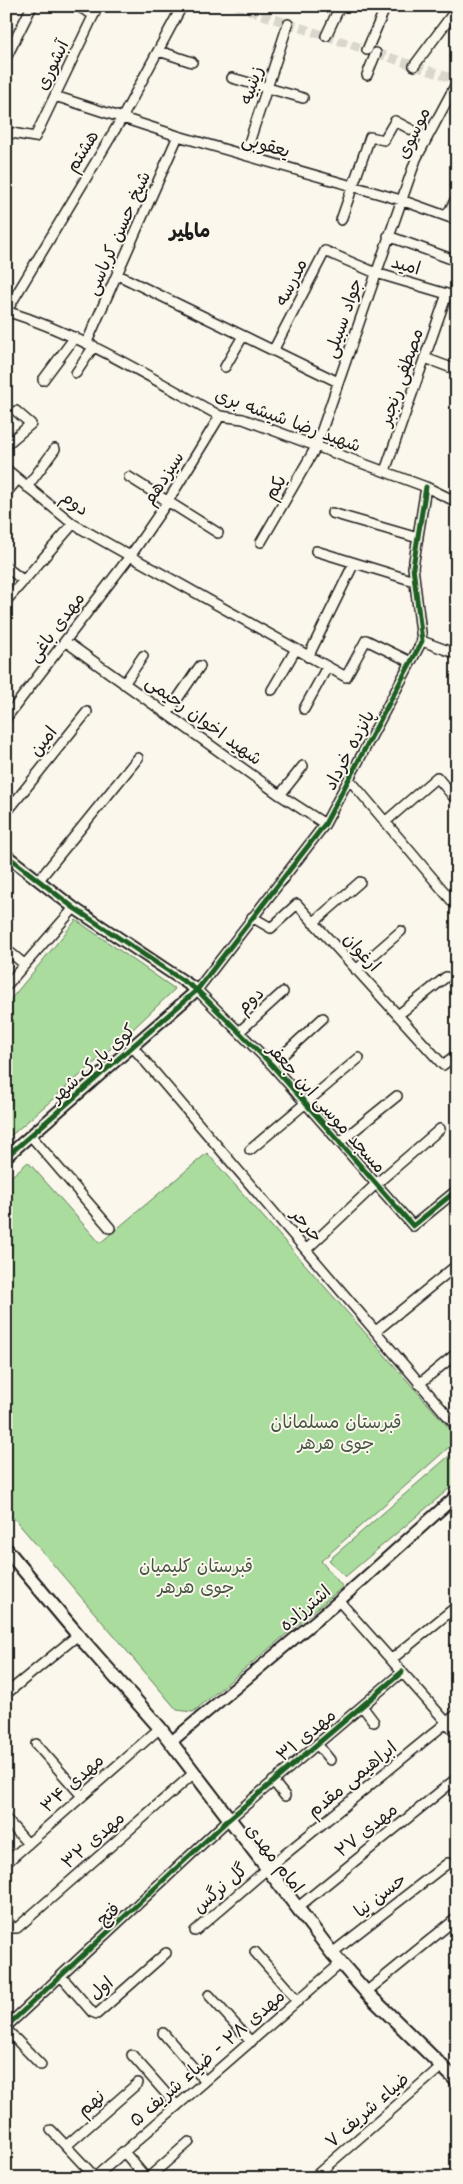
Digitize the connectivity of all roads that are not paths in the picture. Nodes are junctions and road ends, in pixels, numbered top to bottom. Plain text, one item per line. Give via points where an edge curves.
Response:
1 (32, 6) edge
2 (77, 6) edge
3 (182, 6) edge
4 (340, 6) edge
5 (386, 6) edge
6 (457, 8) edge
7 (96, 10) edge
8 (288, 24) dead end
9 (326, 36) dead end
10 (158, 50) junction
11 (367, 50) dead end
12 (376, 53) dead end
13 (6, 58) edge
14 (192, 62) dead end
15 (414, 66) dead end
16 (367, 75) dead end
17 (232, 78) dead end
18 (457, 82) edge
19 (267, 88) junction
20 (55, 96) junction
21 (303, 98) dead end
22 (122, 118) junction
23 (6, 132) edge
24 (178, 136) junction
25 (427, 138) junction
26 (245, 155) junction
27 (354, 187) junction
28 (457, 197) edge
29 (401, 200) junction
30 (447, 215) junction
31 (341, 220) dead end
32 (457, 220) edge
33 (388, 236) junction
34 (457, 261) edge
35 (376, 273) junction
36 (118, 275) junction
37 (447, 294) junction
38 (457, 297) edge
39 (6, 311) edge
40 (242, 336) junction
41 (74, 337) junction
42 (90, 344) junction
43 (273, 351) junction
44 (424, 358) junction
45 (225, 367) dead end
46 (457, 370) edge
47 (76, 373) dead end
48 (43, 380) dead end
49 (338, 382) junction
50 (16, 411) dead end
51 (220, 416) junction
52 (6, 445) edge
53 (316, 447) junction
54 (54, 449) dead end
55 (6, 469) edge
56 (385, 471) junction
57 (129, 477) dead end
58 (17, 480) junction
59 (27, 487) junction
60 (426, 487) junction
61 (457, 492) edge
62 (6, 493) edge
63 (168, 501) junction
64 (455, 502) edge
65 (332, 513) dead end
66 (74, 524) junction
67 (218, 534) dead end
68 (418, 538) junction
69 (261, 542) dead end
70 (316, 551) dead end
71 (131, 555) junction
72 (354, 563) junction
73 (6, 567) edge
74 (24, 581) junction
75 (414, 581) junction
76 (6, 602) edge
77 (65, 641) junction
78 (422, 642) junction
79 (296, 650) junction
80 (457, 654) edge
81 (143, 656) dead end
82 (308, 657) junction
83 (411, 662) junction
84 (200, 666) dead end
85 (327, 667) junction
86 (124, 684) junction
87 (272, 690) dead end
88 (304, 709) dead end
89 (87, 712) dead end
90 (167, 714) junction
91 (6, 718) edge
92 (138, 758) dead end
93 (303, 766) dead end
94 (350, 780) junction
95 (280, 795) junction
96 (457, 801) edge
97 (6, 813) edge
98 (385, 822) junction
99 (325, 824) junction
100 (6, 855) edge
101 (39, 880) junction
102 (360, 882) dead end
103 (457, 907) edge
104 (74, 908) junction
105 (252, 917) junction
106 (313, 923) junction
107 (401, 931) dead end
108 (6, 949) edge
109 (24, 964) junction
110 (356, 970) junction
111 (446, 977) dead end
112 (6, 986) edge
113 (197, 990) junction
114 (283, 992) dead end
115 (398, 1015) junction
116 (323, 1018) dead end
117 (239, 1032) junction
118 (132, 1046) junction
119 (457, 1054) edge
120 (358, 1058) dead end
121 (272, 1065) junction
122 (397, 1096) dead end
123 (306, 1103) junction
124 (440, 1129) dead end
125 (30, 1136) junction
126 (340, 1142) junction
127 (250, 1150) dead end
128 (6, 1157) edge
129 (376, 1184) junction
130 (457, 1190) edge
131 (110, 1228) dead end
132 (306, 1249) junction
133 (457, 1265) edge
134 (376, 1331) junction
135 (457, 1353) edge
136 (419, 1384) junction
137 (457, 1426) edge
138 (457, 1495) edge
139 (6, 1549) edge
140 (340, 1600) junction
141 (457, 1606) edge
142 (78, 1636) junction
143 (392, 1659) junction
144 (402, 1672) junction
145 (6, 1694) edge
146 (362, 1706) junction
147 (457, 1714) edge
148 (374, 1722) dead end
149 (448, 1722) junction
150 (160, 1728) junction
151 (457, 1734) edge
152 (170, 1742) junction
153 (36, 1744) dead end
154 (317, 1744) junction
155 (330, 1760) dead end
156 (194, 1773) junction
157 (457, 1778) edge
158 (273, 1782) junction
159 (82, 1796) junction
160 (284, 1796) dead end
161 (6, 1819) edge
162 (228, 1820) junction
163 (28, 1844) junction
164 (448, 1862) dead end
165 (6, 1863) edge
166 (266, 1869) junction
167 (296, 1908) junction
168 (457, 1918) edge
169 (6, 1920) edge
170 (195, 1931) dead end
171 (254, 1952) dead end
172 (166, 1953) dead end
173 (332, 1953) junction
174 (341, 1963) junction
175 (61, 1976) junction
176 (366, 1992) junction
177 (209, 1995) dead end
178 (298, 2001) junction
179 (6, 2028) edge
180 (163, 2033) dead end
181 (251, 2042) junction
182 (132, 2055) dead end
183 (41, 2065) dead end
184 (442, 2066) junction
185 (205, 2081) junction
186 (457, 2082) edge
187 (138, 2083) dead end
188 (177, 2106) junction
189 (51, 2130) dead end
190 (189, 2142) dead end
191 (66, 2146) junction
192 (124, 2152) junction
193 (95, 2178) edge
194 (147, 2178) edge
195 (314, 2178) edge

1 - 13 street
2 - 7 street
3 - 10 street, هشتم
4 - 9 street
5 - 11 street
6 - 15 street
7 - 20 street, آبشوری
8 - 19 street, زینبیه
10 - 14 street
10 - 22 street, هشتم
12 - 16 street
17 - 19 street
18 - 25 street, موسوی
19 - 21 street
19 - 26 street, زینبیه
20 - 22 street, یعقوبی
20 - 23 street, آبشوری via 35,137
22 - 24 street, یعقوبی
22 - 39 street, هشتم
24 - 26 street, یعقوبی
24 - 36 street, شیخ حسن کرباسی
25 - 27 street via 395,121 384,140 370,137
25 - 29 street, موسوی
26 - 27 street, یعقوبی
27 - 29 street, یعقوبی
27 - 31 street
28 - 30 street
29 - 30 street, یعقوبی
29 - 33 street, جواد سبیلی
30 - 32 street, یعقوبی
33 - 34 street
33 - 35 street, جواد سبیلی
35 - 37 street, امید
35 - 43 street, مدرسه via 325,251
35 - 49 street, جواد سبیلی
36 - 40 street
36 - 42 street, شیخ حسن کرباسی
37 - 38 street, امید
37 - 44 street, مصطفی رنجبر
39 - 41 street, شهید رضا شیشه بری via 32,318
40 - 43 street
40 - 45 street
41 - 42 street, شهید رضا شیشه بری
41 - 48 street
42 - 47 street, شیخ حسن کرباسی
42 - 51 street, شهید رضا شیشه بری
43 - 49 street
44 - 46 street
44 - 56 street, مصطفی رنجبر
49 - 53 street, جواد سبیلی
50 - 52 street via 31,424
51 - 53 street, شهید رضا شیشه بری via 243,419
51 - 63 street, سیزدهم
53 - 56 street, شهید رضا شیشه بری
53 - 69 street, یکم
54 - 59 street
55 - 58 street, دوم
56 - 60 street, شهید رضا شیشه بری
57 - 63 street
58 - 59 street, دوم
58 - 62 street
59 - 66 street, دوم
60 - 64 street, شهید رضا شیشه بری
60 - 68 street
61 - 64 street
63 - 67 street
63 - 71 street, سیزدهم
65 - 68 street
66 - 71 street, دوم
66 - 74 street
68 - 75 street
70 - 72 street
71 - 77 street, مهدی باغی
71 - 79 street, دوم
72 - 75 street
72 - 82 street
73 - 74 street
74 - 76 street
75 - 78 street
77 - 86 street, شهید اخوان رحیمی
77 - 91 street, مهدی باغی
78 - 80 street
78 - 83 street, پانزده خرداد
79 - 82 street, دوم
79 - 87 street
81 - 86 street
82 - 85 street, دوم
83 - 85 street, دوم via 366,640 346,677
83 - 94 street, پانزده خرداد
84 - 90 street
85 - 88 street
86 - 90 street, شهید اخوان رحیمی
89 - 97 street, امین
90 - 95 street, شهید اخوان رحیمی
92 - 101 street
93 - 95 street
94 - 98 street
94 - 99 street, پانزده خرداد
95 - 99 street, شهید اخوان رحیمی
96 - 98 street via 436,777
98 - 103 street
99 - 105 street, پانزده خرداد
100 - 101 street
101 - 104 street
102 - 106 street
104 - 109 street
104 - 113 street
105 - 106 street, ارغوان via 271,928 297,904
105 - 113 street, پانزده خرداد
106 - 110 street, ارغوان
107 - 110 street
108 - 109 street
109 - 112 street
110 - 115 street, ارغوان
111 - 115 street
113 - 117 street, مسجد موسی ابن جعفر
113 - 118 street, کوی پارک شهر
114 - 117 street, دوم
115 - 119 street, ارغوان via 443,1064
116 - 121 street
117 - 121 street, مسجد موسی ابن جعفر
118 - 125 street, کوی پارک شهر
118 - 132 street, حرحر
120 - 123 street
121 - 123 street, مسجد موسی ابن جعفر
122 - 126 street
123 - 126 street, مسجد موسی ابن جعفر
123 - 127 street
124 - 129 street
125 - 128 street, کوی پارک شهر
125 - 131 street
126 - 129 street, مسجد موسی ابن جعفر
129 - 130 street, مسجد موسی ابن جعفر via 414,1226
129 - 132 street
132 - 134 street, حرحر
133 - 134 street
134 - 136 street, حرحر
135 - 136 street
136 - 137 street, حرحر
138 - 140 street, اشترزاده
139 - 142 main road, امام مهدی
140 - 143 street
140 - 152 street, اشترزاده
141 - 143 street
142 - 145 street
142 - 150 main road, امام مهدی
143 - 144 street
144 - 146 street, مهدی ۳۱
144 - 149 street
146 - 148 street
146 - 154 street, مهدی ۳۱
147 - 149 street, ابراهیمی مقدم
149 - 151 street
149 - 166 street, ابراهیمی مقدم
150 - 152 main road, امام مهدی
150 - 159 street, مهدی ۳۴
152 - 156 main road, امام مهدی
153 - 159 street
154 - 155 street
154 - 158 street, مهدی ۳۱
156 - 162 main road, امام مهدی
156 - 169 street, مهدی ۳۲ via 17,1928
157 - 167 street, مهدی ۲۷
158 - 160 street
158 - 162 street, مهدی ۳۱
159 - 163 street, مهدی ۳۴
161 - 163 street
162 - 166 main road, امام مهدی
162 - 175 street, فتح
163 - 165 street, مهدی ۳۴
164 - 173 street, حسن نیا
166 - 167 main road, امام مهدی
166 - 170 street, گل نرگس
167 - 173 main road, امام مهدی
168 - 176 street
171 - 178 street
172 - 175 street, اول via 97,2014
173 - 174 main road, امام مهدی
174 - 176 main road, امام مهدی
174 - 178 street, مهدی ۲۸ - ضیاء شریف ۵
175 - 179 street, فتح
176 - 184 main road, امام مهدی
177 - 181 street
178 - 181 street, مهدی ۲۸ - ضیاء شریف ۵
179 - 183 street
180 - 185 street
181 - 185 street, مهدی ۲۸ - ضیاء شریف ۵
182 - 188 street
184 - 186 main road, امام مهدی
184 - 195 street, ضیاء شریف ۷
185 - 188 street, مهدی ۲۸ - ضیاء شریف ۵
187 - 191 street, نهم
188 - 192 street, مهدی ۲۸ - ضیاء شریف ۵
189 - 191 street
190 - 194 street
191 - 193 street
192 - 193 street, مهدی ۲۸ - ضیاء شریف ۵
192 - 194 street

